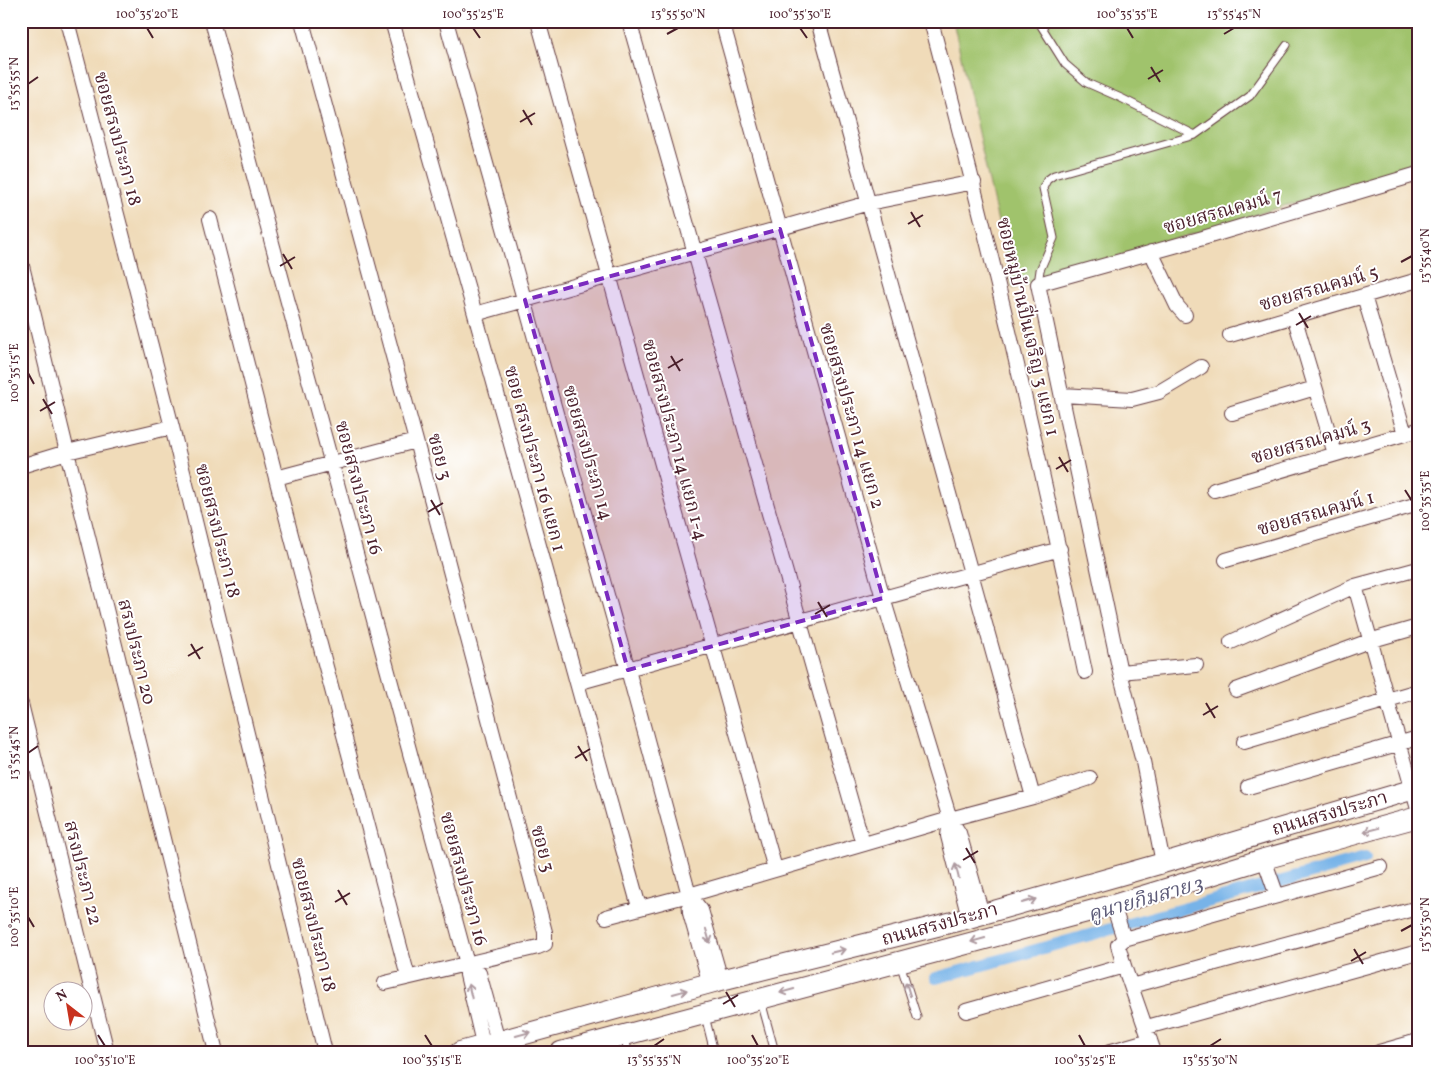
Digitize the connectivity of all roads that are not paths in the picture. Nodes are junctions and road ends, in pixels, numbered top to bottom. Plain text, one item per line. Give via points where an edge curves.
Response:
1 (67, 21) edge
2 (212, 21) edge
3 (302, 21) edge
4 (392, 21) edge
5 (446, 21) edge
6 (538, 21) edge
7 (629, 21) edge
8 (722, 21) edge
9 (818, 21) edge
10 (931, 21) edge
11 (1038, 21) edge
12 (1287, 45) dead end
13 (1195, 135) junction
14 (1418, 174) edge
15 (974, 182) junction
16 (869, 203) junction
17 (210, 219) dead end
18 (780, 229) junction
19 (1151, 252) junction
20 (695, 253) junction
21 (21, 262) edge
22 (610, 276) junction
23 (1418, 280) edge
24 (1038, 284) junction
25 (1364, 296) junction
26 (525, 300) junction
27 (475, 314) junction
28 (1185, 315) dead end
29 (1294, 316) junction
30 (1230, 335) dead end
31 (1201, 367) dead end
32 (1315, 388) junction
33 (1062, 395) junction
34 (1232, 413) dead end
35 (172, 427) junction
36 (1411, 432) edge
37 (416, 440) junction
38 (66, 452) junction
39 (1334, 454) junction
40 (332, 464) junction
41 (21, 466) edge
42 (276, 478) junction
43 (1214, 490) dead end
44 (1418, 504) edge
45 (1060, 549) junction
46 (1226, 560) dead end
47 (1418, 568) edge
48 (971, 572) junction
49 (1355, 586) junction
50 (883, 598) junction
51 (800, 621) junction
52 (1418, 628) edge
53 (1369, 641) junction
54 (1231, 642) dead end
55 (711, 645) junction
56 (1196, 665) dead end
57 (628, 670) junction
58 (1085, 672) dead end
59 (1120, 672) junction
60 (577, 683) junction
61 (1236, 690) dead end
62 (1418, 691) edge
63 (1387, 700) junction
64 (21, 704) edge
65 (1418, 738) edge
66 (1244, 742) dead end
67 (1399, 744) junction
68 (1090, 778) dead end
69 (1248, 787) dead end
70 (1415, 789) edge
71 (1033, 797) junction
72 (1418, 809) edge
73 (1418, 817) edge
74 (950, 818) junction
75 (864, 844) junction
76 (1163, 863) junction
77 (1381, 867) dead end
78 (1266, 868) junction
79 (775, 869) junction
80 (1275, 894) junction
81 (689, 895) junction
82 (639, 907) junction
83 (1418, 908) edge
84 (1114, 911) junction
85 (606, 916) dead end
86 (975, 916) junction
87 (1122, 934) junction
88 (1418, 952) edge
89 (900, 962) junction
90 (467, 964) junction
91 (1124, 966) junction
92 (408, 977) junction
93 (715, 982) junction
94 (385, 983) dead end
95 (1131, 986) junction
96 (760, 998) junction
97 (966, 1011) dead end
98 (704, 1013) junction
99 (917, 1018) dead end
100 (1150, 1040) edge
101 (1418, 1041) edge
102 (627, 1046) edge
103 (492, 1047) edge
104 (107, 1052) edge
105 (216, 1052) edge
106 (325, 1052) edge
107 (460, 1052) edge
108 (561, 1052) edge
109 (714, 1052) edge
110 (775, 1052) edge
111 (1108, 1052) edge
112 (1379, 1052) edge

1 - 35 street, ซอยสรงประภา 18
2 - 40 street, ซอยสรงประภา 16
3 - 37 street, ซอย 3
4 - 27 street, ซอย สรงประภา 16 แยก 1
5 - 26 street, ซอยสรงประภา 14
6 - 22 street, ซอยสรงประภา 14 แยก 1-4
7 - 20 street
8 - 18 street, ซอยสรงประภา 14 แยก 2
9 - 16 street
10 - 15 street, ซอยหมู่บ้านปิ่นเจริญ 3 แยก 1
11 - 13 lane via 1065,64 1087,84
12 - 13 lane via 1250,96
13 - 24 lane via 1054,175 1047,180 1043,188 1054,238 1040,270
14 - 19 street, ซอยสรณคมน์ 7
15 - 16 street
15 - 45 street, ซอยหมู่บ้านปิ่นเจริญ 3 แยก 1
16 - 18 street
16 - 48 street
17 - 42 street
18 - 20 street
18 - 50 street, ซอยสรงประภา 14 แยก 2
19 - 24 street, ซอยสรณคมน์ 7
19 - 28 street via 1177,306
20 - 22 street
20 - 51 street
21 - 38 street, สรงประภา 20
22 - 26 street
22 - 55 street, ซอยสรงประภา 14 แยก 1-4
23 - 25 street, ซอยสรณคมน์ 5
24 - 33 street
25 - 29 street, ซอยสรณคมน์ 5
25 - 36 street
26 - 27 street
26 - 57 street, ซอยสรงประภา 14
27 - 60 street, ซอย สรงประภา 16 แยก 1
29 - 30 street, ซอยสรณคมน์ 5
29 - 32 street
31 - 33 street via 1159,392 1132,399
32 - 34 street
32 - 39 street
33 - 59 street
35 - 38 street
35 - 106 street, ซอยสรงประภา 18
36 - 39 street, ซอยสรณคมน์ 3
37 - 40 street
37 - 90 street, ซอย 3 via 545,932 545,944 538,947
38 - 41 street
38 - 105 street, สรงประภา 20
39 - 43 street, ซอยสรณคมน์ 3
40 - 42 street
40 - 90 street, ซอยสรงประภา 16
42 - 92 street
44 - 46 street, ซอยสรณคมน์ 1
45 - 48 street
45 - 58 street, ซอยหมู่บ้านปิ่นเจริญ 3 แยก 1
47 - 49 street
48 - 50 street
48 - 71 street
49 - 53 street
49 - 54 street
50 - 51 street
50 - 74 street, ซอยสรงประภา 14 แยก 2
51 - 55 street
51 - 75 street
52 - 53 street
53 - 61 street
53 - 63 street
55 - 57 street
55 - 79 street, ซอยสรงประภา 14 แยก 1-4
56 - 59 street
57 - 60 street
57 - 81 street, ซอยสรงประภา 14
59 - 76 street via 1143,762
60 - 82 street, ซอย สรงประภา 16 แยก 1
62 - 63 street
63 - 66 street
63 - 67 street
64 - 104 street, สรงประภา 22
65 - 67 street
67 - 69 street
67 - 70 street
68 - 71 street
70 - 72 street
70 - 76 main road, ถนนสรงประภา
71 - 74 street
73 -> 78 main road, ถนนสรงประภา
74 - 75 street
74 - 86 street, ซอยสรงประภา 14 แยก 2 via 948,836
75 - 79 street
86 -> 76 main road, ถนนสรงประภา
77 - 80 street
78 - 80 street
78 - 84 main road, ถนนสรงประภา
79 - 81 street
80 - 87 street
81 - 82 street
81 - 93 street, ซอยสรงประภา 14 via 690,913
82 - 85 street
83 - 95 street
84 - 87 street
84 -> 89 main road, ถนนสรงประภา
93 -> 86 main road, ถนนสรงประภา
87 - 91 street via 1118,945
88 - 100 street
89 -> 96 main road, ถนนสรงประภา
99 -> 89 lane
90 - 92 street
90 - 103 street, ซอยสรงประภา 16 via 467,975
91 - 95 street
91 - 97 street
92 - 94 street
103 -> 93 main road, ถนนสรงประภา
95 - 100 street
96 - 98 main road, ถนนสรงประภา
96 - 110 lane
98 - 102 main road, ถนนสรงประภา
98 - 109 lane
100 - 111 street
101 - 112 street
102 - 108 main road, ถนนสรงประภา
103 - 107 main road, ถนนสรงประภา

